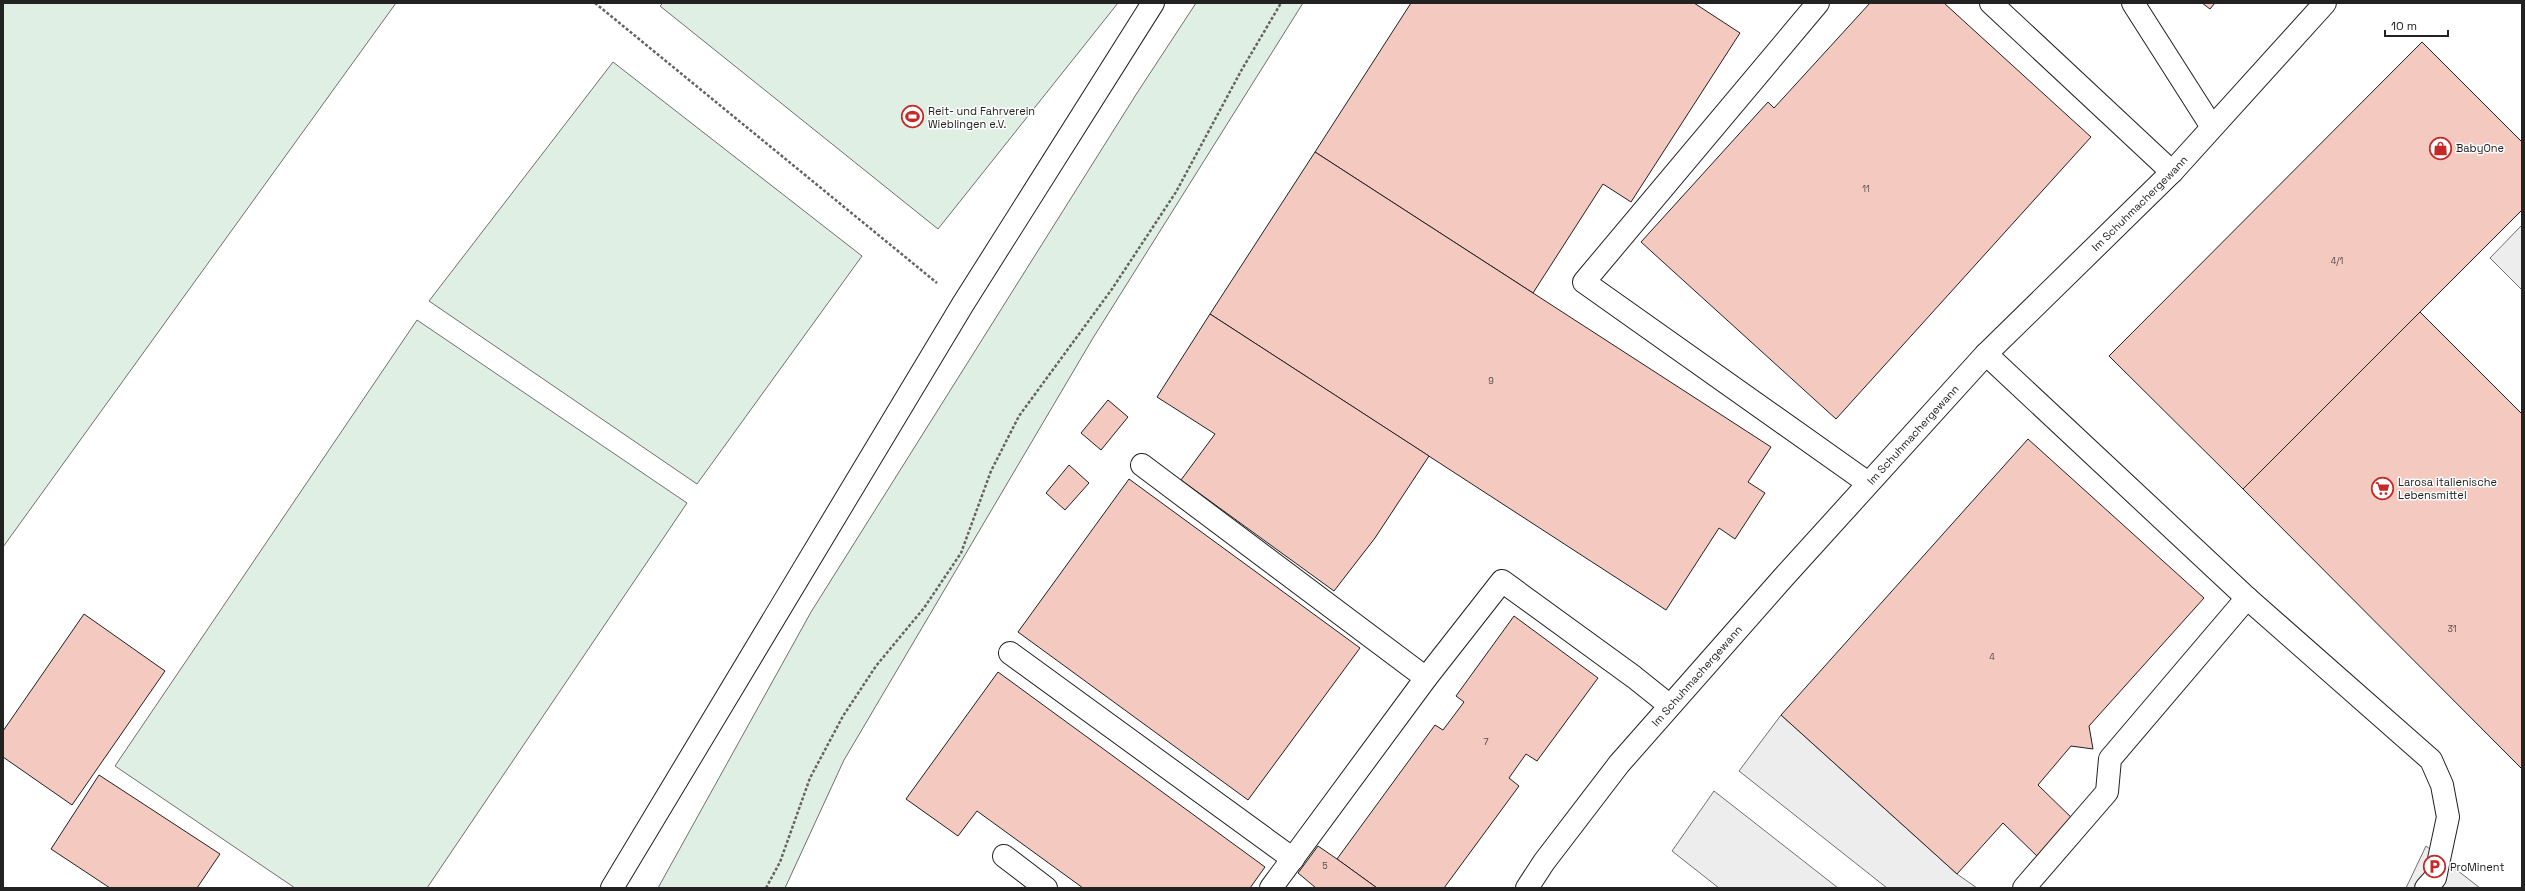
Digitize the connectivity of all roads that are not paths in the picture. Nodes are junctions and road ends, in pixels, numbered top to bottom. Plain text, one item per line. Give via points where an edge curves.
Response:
1 (1153, 3) edge
2 (1818, 3) edge
3 (1991, 3) edge
4 (2133, 3) edge
5 (2325, 3) edge
6 (2212, 127) junction
7 (2172, 172) junction
8 (1986, 354) junction
9 (1142, 465) dead end
10 (1868, 483) junction
11 (2247, 598) junction
12 (1010, 653) dead end
13 (1426, 678) junction
14 (1669, 705) junction
15 (1004, 856) dead end
16 (1293, 859) junction
17 (612, 888) edge
18 (1046, 888) edge
19 (1271, 888) edge
20 (1527, 888) edge
21 (2024, 888) edge
22 (2426, 888) edge

1 - 17 street via 963,304
2 - 10 street via 1584,282
3 - 7 street
4 - 6 street
5 - 6 street, Im Schuhmachergewann
6 - 7 street, Im Schuhmachergewann
7 - 8 street, Im Schuhmachergewann
8 - 10 street, Im Schuhmachergewann
8 - 11 street
9 - 13 street
10 - 14 street, Im Schuhmachergewann
11 - 21 street via 2110,760 2107,792
11 - 22 street via 2431,760 2442,785 2448,817 2435,878
12 - 16 street
13 - 14 street via 1502,581
13 - 16 street
14 - 20 street, Im Schuhmachergewann via 1614,770
15 - 18 street
16 - 19 street

